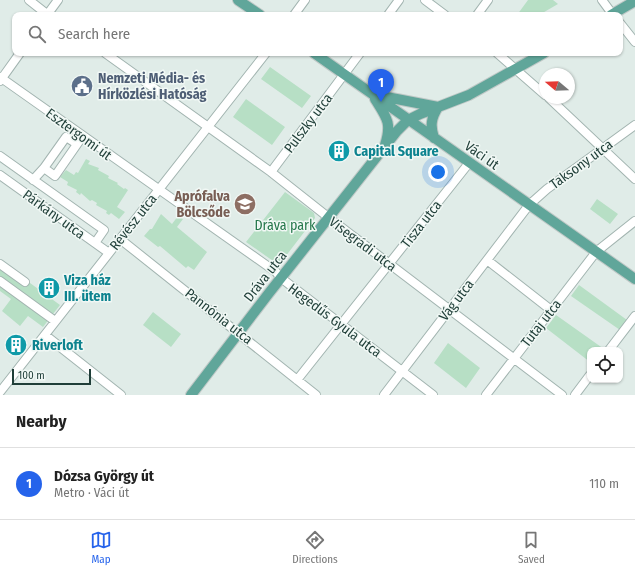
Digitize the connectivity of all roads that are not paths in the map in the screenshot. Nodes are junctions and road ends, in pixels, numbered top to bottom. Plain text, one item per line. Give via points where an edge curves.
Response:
1 (29, 0) edge
2 (58, 0) edge
3 (238, 0) edge
4 (305, 0) edge
5 (399, 0) edge
6 (425, 0) edge
7 (488, 0) edge
8 (602, 0) edge
9 (635, 1) edge
10 (44, 12) edge
11 (50, 12) edge
12 (256, 12) edge
13 (296, 12) edge
14 (390, 12) edge
15 (441, 12) edge
16 (479, 12) edge
17 (610, 12) edge
18 (617, 12) edge
19 (623, 27) edge
20 (635, 42) edge
21 (18, 56) edge
22 (109, 56) edge
23 (264, 56) edge
24 (318, 56) edge
25 (358, 56) edge
26 (501, 56) edge
27 (539, 56) edge
28 (516, 69) junction
29 (344, 74) junction
30 (0, 79) edge
31 (539, 90) edge
32 (372, 94) junction
33 (554, 104) edge
34 (438, 107) junction
35 (408, 120) junction
36 (635, 125) edge
37 (208, 127) junction
38 (82, 136) junction
39 (434, 138) junction
40 (77, 144) junction
41 (602, 148) junction
42 (383, 149) junction
43 (0, 156) edge
44 (469, 163) junction
45 (44, 168) junction
46 (271, 172) junction
47 (0, 175) edge
48 (635, 179) edge
49 (33, 180) junction
50 (158, 190) junction
51 (529, 205) junction
52 (328, 218) junction
53 (635, 222) edge
54 (120, 239) junction
55 (95, 243) junction
56 (596, 252) junction
57 (109, 253) junction
58 (487, 260) junction
59 (0, 264) edge
60 (389, 264) junction
61 (281, 278) junction
62 (635, 279) edge
63 (0, 281) edge
64 (25, 282) dead end
65 (449, 310) junction
66 (551, 310) junction
67 (635, 316) edge
68 (55, 321) junction
69 (341, 324) junction
70 (238, 333) junction
71 (45, 335) junction
72 (611, 347) edge
73 (514, 358) junction
74 (402, 371) junction
75 (587, 379) edge
76 (297, 380) junction
77 (0, 392) edge
78 (121, 395) edge
79 (191, 395) edge
80 (316, 395) edge
81 (384, 395) edge
82 (433, 395) edge
83 (486, 395) edge
84 (562, 395) edge
85 (575, 395) edge

1 - 10 street
2 - 11 street
3 - 12 main road
4 - 13 street
5 - 14 street
6 - 15 street
7 - 16 street
8 - 17 street
9 - 18 main road
19 - 20 street
21 - 30 street
22 - 37 street, Visegrádi utca
23 - 37 street, Révész utca
24 - 29 main road, Váci út
25 - 29 street, Pulszky utca
26 - 28 street
27 - 28 main road
28 - 31 street
28 - 34 main road via 469,95
29 - 32 main road, Váci út
29 - 46 street, Pulszky utca
30 - 38 street, Esztergomi út
32 - 34 main road
32 - 35 main road, Váci út
32 - 42 main road via 387,117 389,127
33 - 41 street
34 - 35 main road
34 - 39 main road via 431,121
35 - 39 main road, Váci út
35 - 42 main road, Dráva utca
36 - 41 street, Taksony utca
37 - 46 street, Visegrádi utca
37 - 50 street, Révész utca
38 - 40 street
38 - 50 street, Esztergomi út
39 - 44 main road, Váci út
40 - 45 street via 66,137
40 - 45 street via 54,176
41 - 48 street
41 - 51 street, Taksony utca
42 - 52 main road, Dráva utca
43 - 49 street
44 - 51 main road, Váci út
44 - 60 street, Tisza utca
45 - 49 street
46 - 52 street, Visegrádi utca
47 - 55 street, Párkány utca
49 - 55 street via 104,230
50 - 54 street, Révész utca
50 - 61 street, Hegedűs Gyula utca
51 - 56 main road, Váci út
51 - 58 street, Vág utca
52 - 60 street, Visegrádi utca
52 - 61 main road, Dráva utca
53 - 56 street, Tutaj utca
54 - 57 street, Révész utca
54 - 70 street, Pannónia utca
55 - 57 street, Párkány utca
56 - 62 main road, Váci út
56 - 66 street, Tutaj utca
57 - 68 street, Révész utca
58 - 65 street, Vág utca
58 - 66 street
59 - 64 street
60 - 65 street, Visegrádi utca
60 - 69 street, Tisza utca
61 - 69 street, Hegedűs Gyula utca
61 - 70 main road, Dráva utca
63 - 68 street
65 - 73 street, Visegrádi utca
65 - 74 street, Vág utca
66 - 73 street, Tutaj utca
67 - 72 street
68 - 71 street, Révész utca
69 - 74 street, Hegedűs Gyula utca
69 - 76 street, Tisza utca
70 - 76 street, Pannónia utca
70 - 79 main road, Dráva utca
71 - 77 street, Révész utca
71 - 78 street
73 - 83 street, Tutaj utca
73 - 84 street, Visegrádi utca
74 - 81 street, Vág utca
74 - 82 street, Hegedűs Gyula utca
75 - 85 street
76 - 80 street, Pannónia utca

